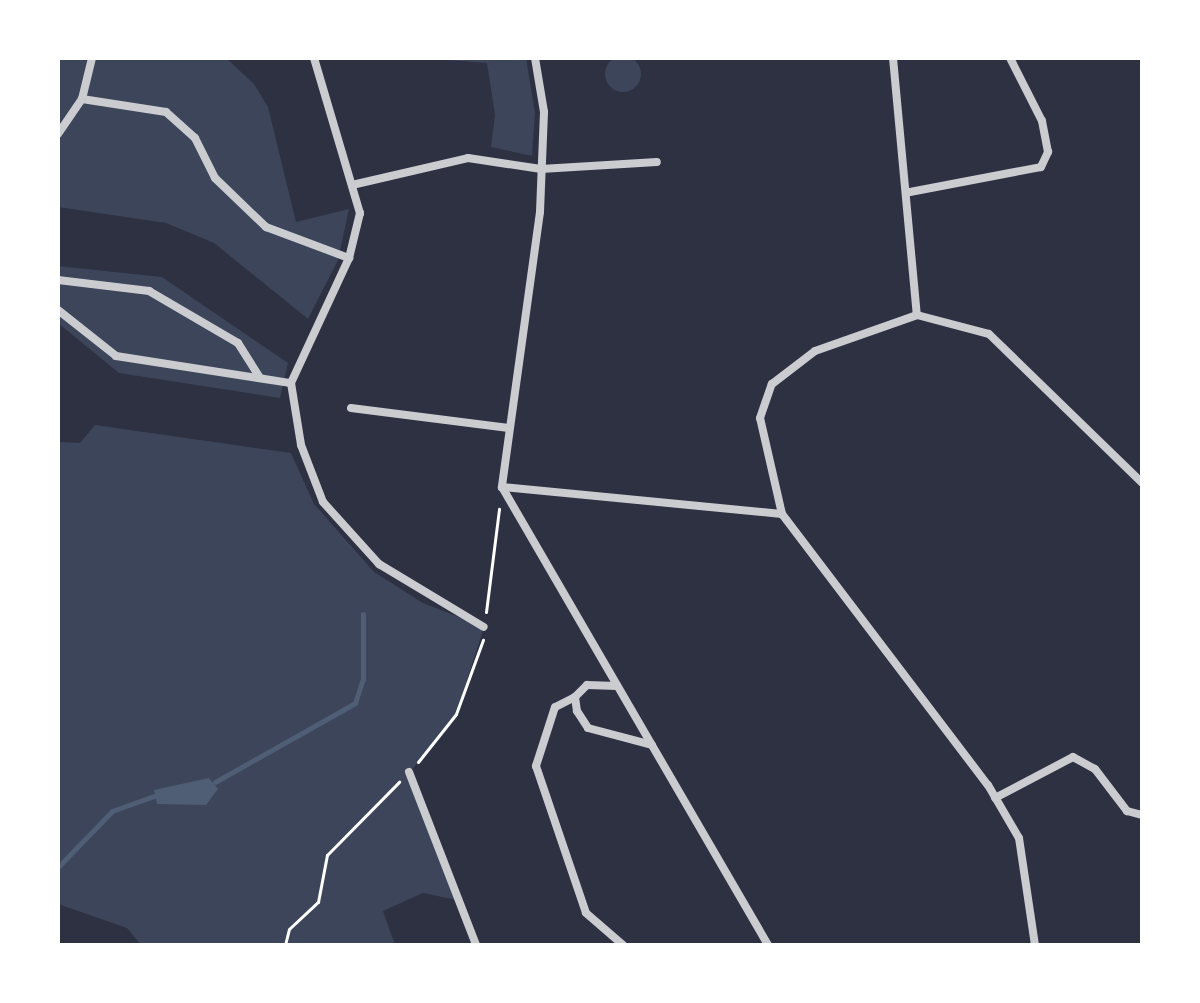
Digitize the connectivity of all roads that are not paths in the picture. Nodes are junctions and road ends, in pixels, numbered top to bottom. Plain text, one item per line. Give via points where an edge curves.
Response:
1 (92, 58) edge
2 (314, 58) edge
3 (535, 58) edge
4 (893, 58) edge
5 (1010, 58) edge
6 (82, 99) junction
7 (58, 134) edge
8 (657, 162) dead end
9 (541, 169) junction
10 (352, 185) junction
11 (910, 192) junction
12 (349, 258) junction
13 (58, 280) edge
14 (58, 310) edge
15 (917, 315) junction
16 (260, 378) junction
17 (291, 383) junction
18 (351, 408) dead end
19 (509, 428) junction
20 (1142, 483) edge
21 (502, 487) junction
22 (782, 514) junction
23 (484, 627) road end
24 (618, 686) junction
25 (575, 697) junction
26 (652, 745) junction
27 (409, 772) road end
28 (995, 798) junction
29 (1142, 815) edge
30 (476, 945) edge
31 (623, 945) edge
32 (768, 945) edge
33 (1035, 945) edge

1 - 6 street
2 - 10 street
3 - 9 street via 544,112
4 - 11 street
5 - 11 street via 1042,121 1048,152 1041,167
6 - 7 street
6 - 12 street via 166,112 195,138 215,178 266,227
8 - 9 street
9 - 10 street via 468,158
9 - 19 street
10 - 12 street via 360,213
11 - 15 street
12 - 17 street
13 - 16 street via 149,291 238,343
14 - 16 street via 116,356
15 - 20 street via 989,334
15 - 22 street via 815,351 772,384 760,418
16 - 17 street
17 - 23 street via 301,445 323,502 379,564
18 - 19 street
19 - 21 street
21 - 22 street
21 - 24 street
22 - 28 street
24 - 25 street via 587,685
24 - 26 street
25 - 26 street via 588,728
25 - 31 street via 555,707 536,766 586,913
26 - 32 street
27 - 30 street
28 - 29 street via 1073,757 1095,769 1127,811
28 - 33 street via 1019,838

